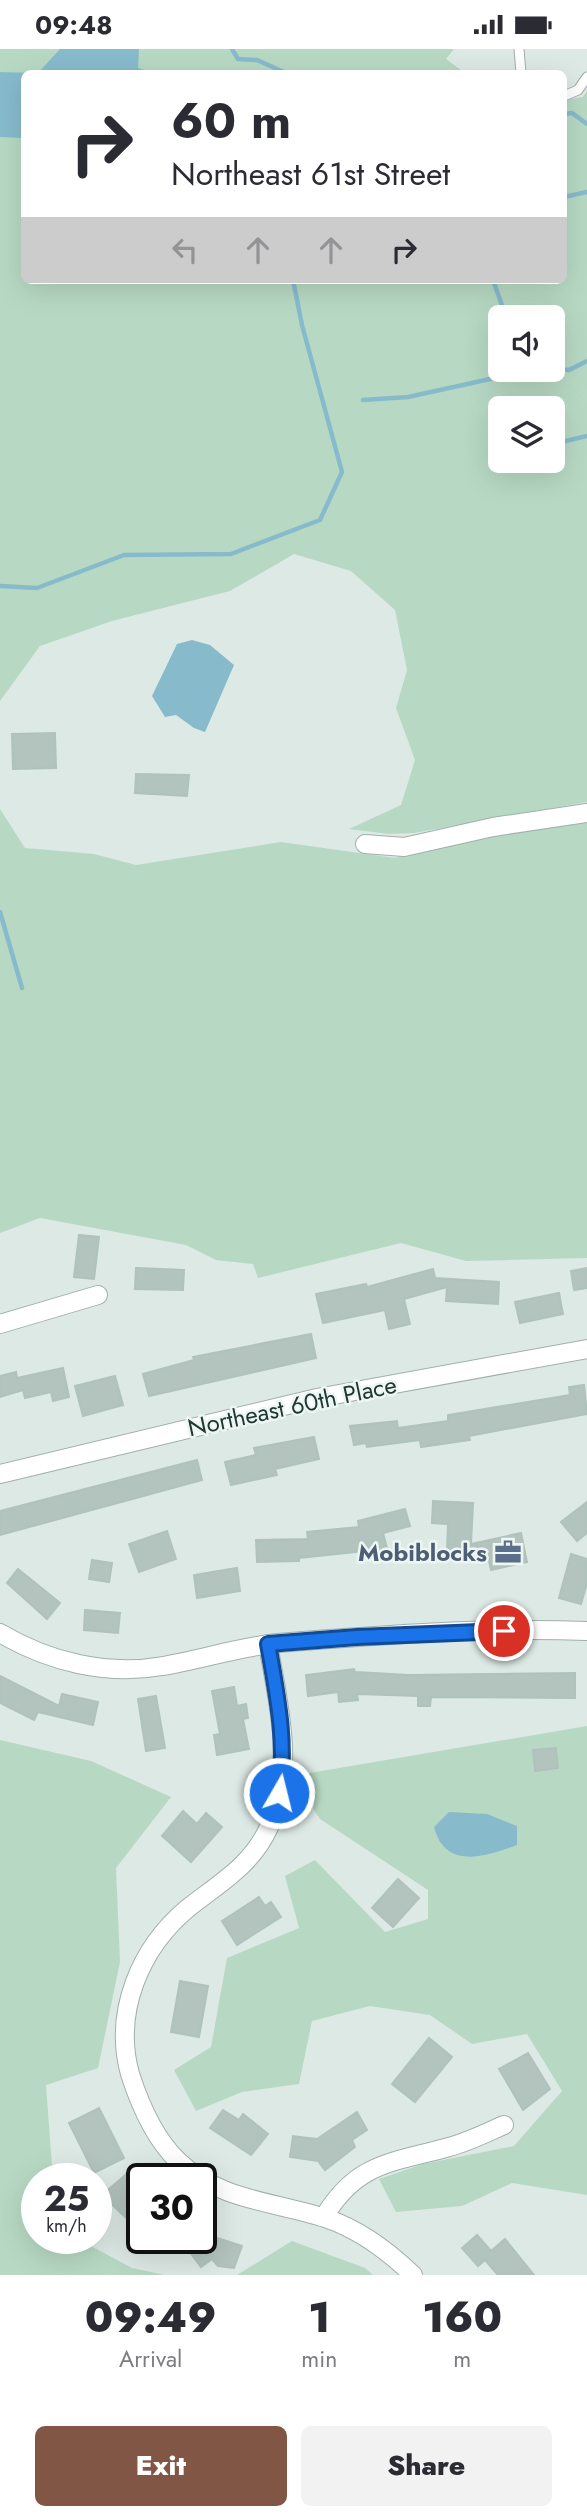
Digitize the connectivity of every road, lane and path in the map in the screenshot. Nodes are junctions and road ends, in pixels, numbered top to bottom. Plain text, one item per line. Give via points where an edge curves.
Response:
1 (519, 49) edge
2 (521, 70) edge
3 (587, 77) edge
4 (567, 95) edge
5 (587, 813) edge
6 (365, 844) dead end
7 (98, 1295) dead end
8 (0, 1324) edge
9 (587, 1349) edge
10 (0, 1474) edge
11 (587, 1631) edge
12 (0, 1633) edge
13 (268, 1644) junction
14 (505, 2125) dead end
15 (324, 2217) junction
16 (412, 2275) edge

1 - 2 lane
3 - 4 lane via 578,90
5 - 6 street via 404,846
7 - 8 street
9 - 10 street, Northeast 60th Place via 304,1401
11 - 13 street via 458,1632
12 - 13 street via 51,1658 89,1667 160,1667
13 - 15 street via 284,1759 270,1826 250,1860 186,1910 150,1950 132,1988 125,2020 126,2060 138,2101 156,2134 179,2161 232,2196
14 - 15 street via 452,2146 382,2163 340,2191
15 - 16 street via 363,2234

